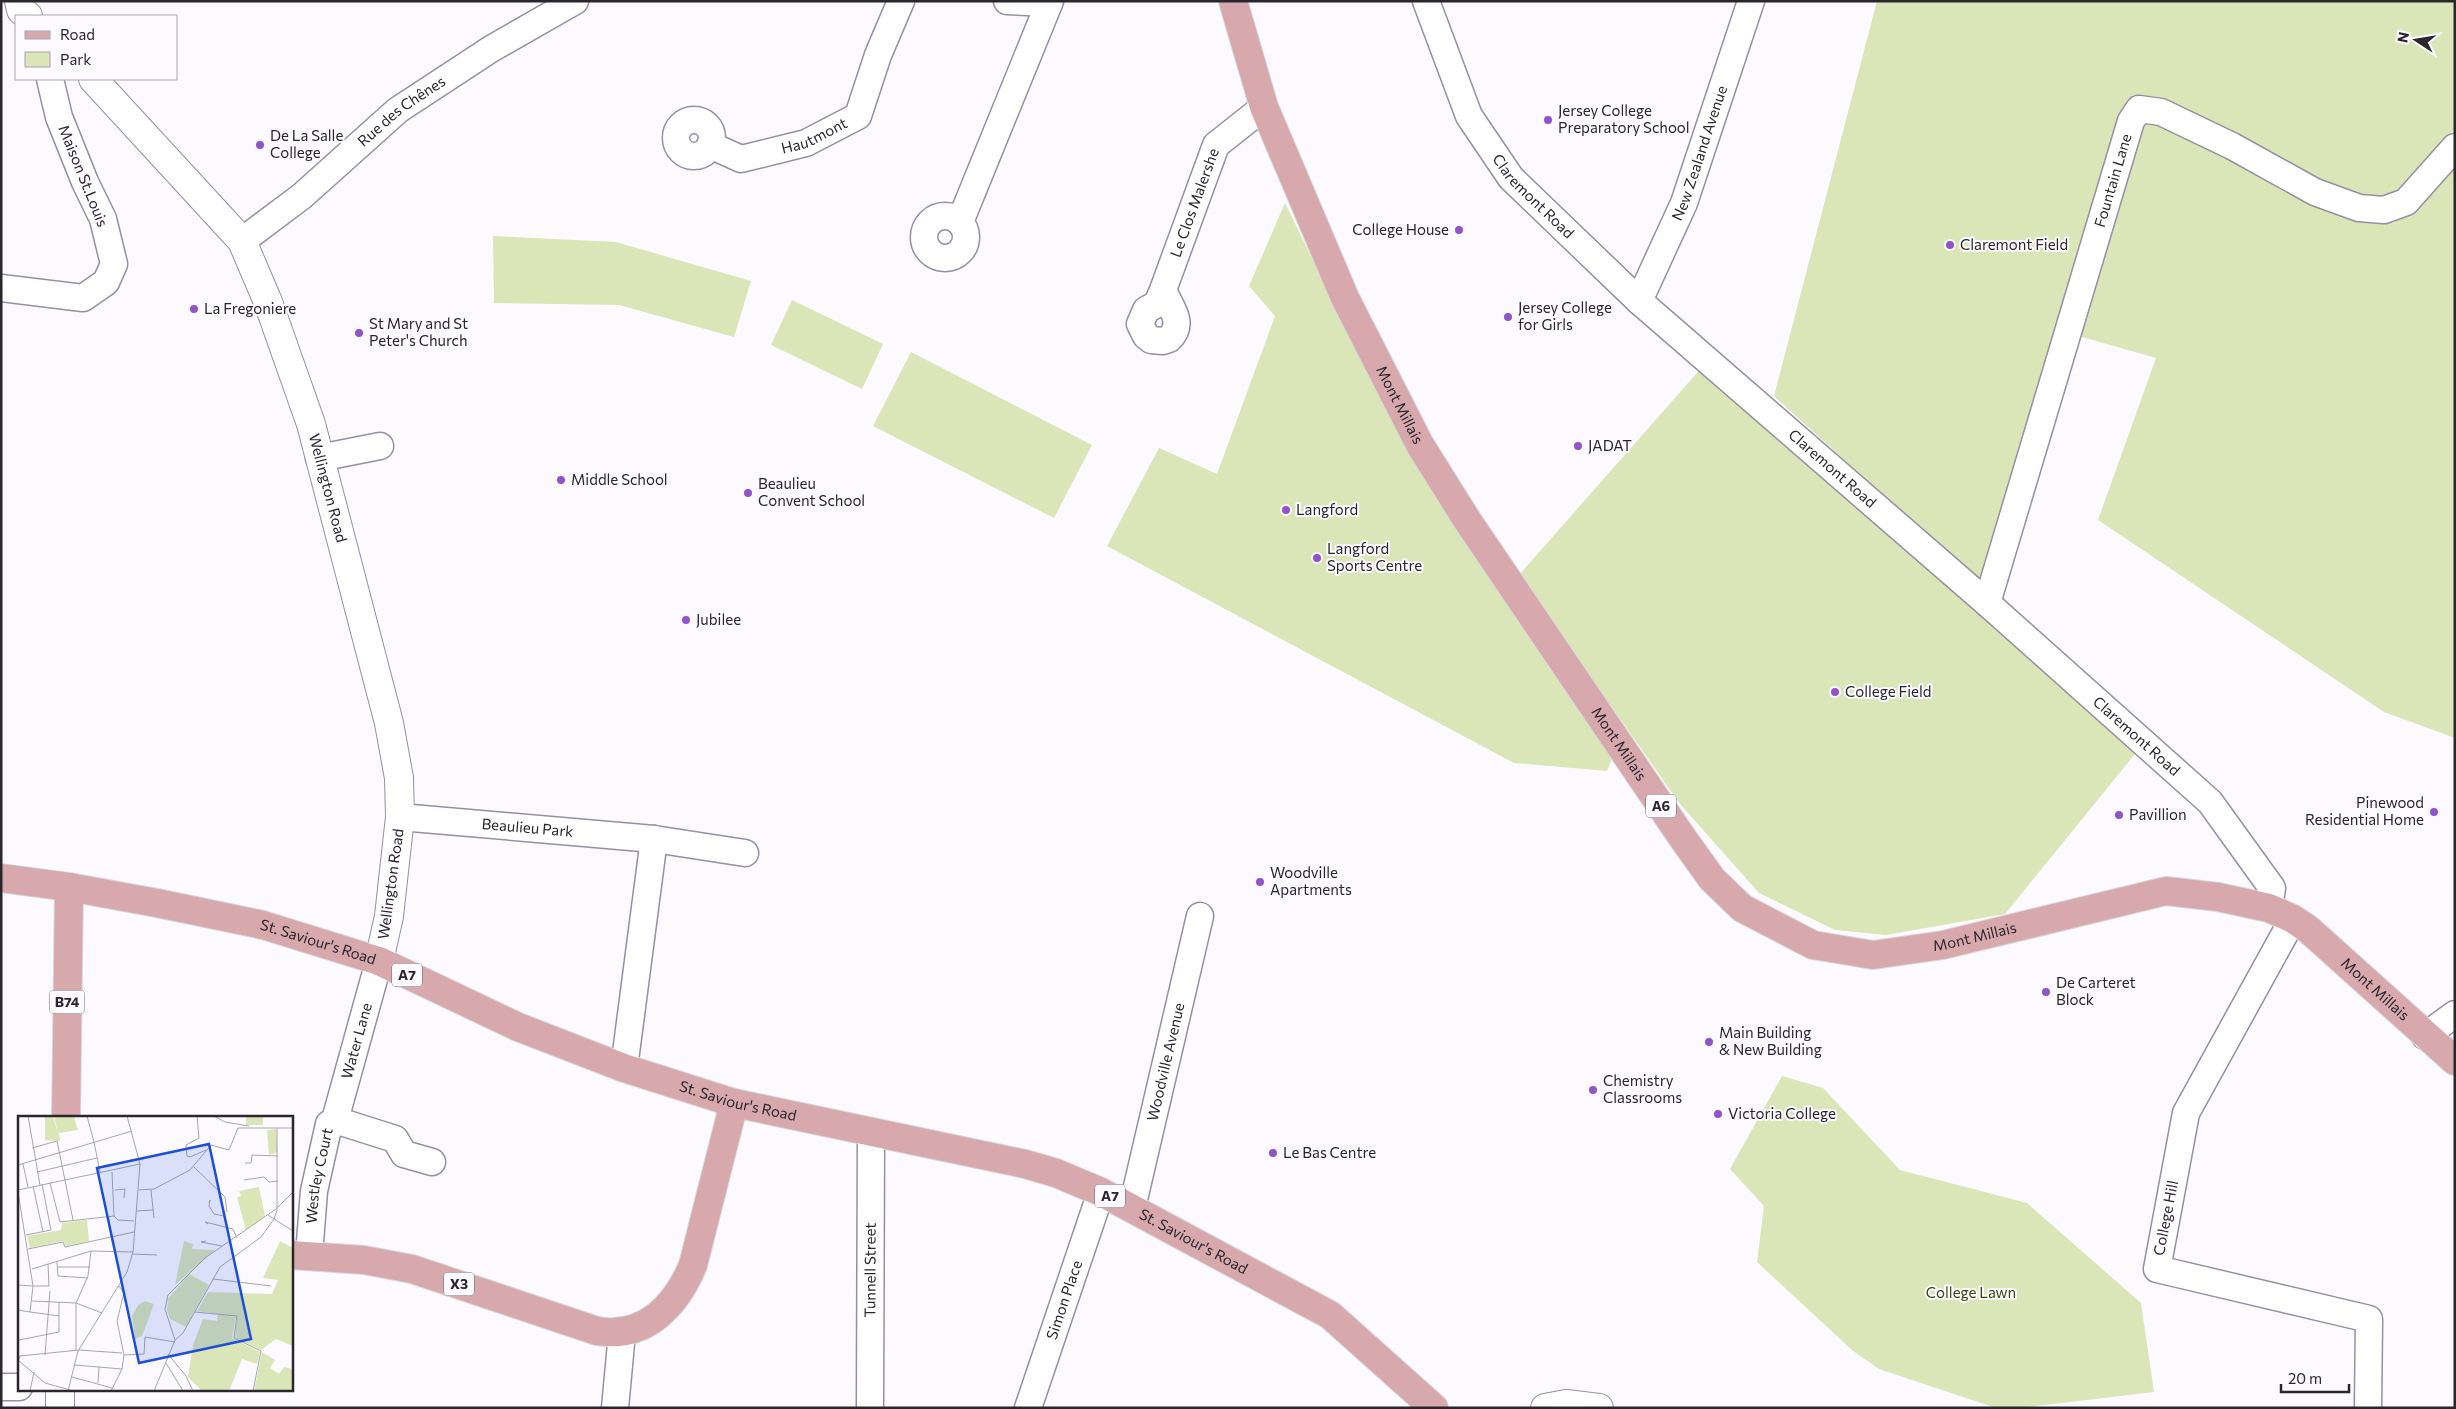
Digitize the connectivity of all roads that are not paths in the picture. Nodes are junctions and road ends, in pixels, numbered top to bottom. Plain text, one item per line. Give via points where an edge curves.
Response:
1 (19, 1) edge
2 (576, 1) edge
3 (901, 1) edge
4 (1007, 1) edge
5 (1233, 1) edge
6 (1426, 1) edge
7 (1751, 1) edge
8 (1050, 2) edge
9 (27, 15) edge
10 (50, 80) edge
11 (94, 80) edge
12 (1264, 106) junction
13 (710, 146) dead end
14 (2455, 147) edge
15 (960, 222) dead end
16 (242, 241) junction
17 (1, 288) edge
18 (1163, 290) dead end
19 (1639, 302) junction
20 (380, 446) dead end
21 (319, 458) junction
22 (1987, 603) junction
23 (400, 817) junction
24 (654, 839) junction
25 (745, 854) dead end
26 (1, 878) edge
27 (68, 887) junction
28 (2281, 914) junction
29 (1200, 916) dead end
30 (378, 961) junction
31 (2455, 1014) edge
32 (2425, 1036) junction
33 (2455, 1061) edge
34 (624, 1068) junction
35 (734, 1103) junction
36 (66, 1116) edge
37 (335, 1120) junction
38 (870, 1133) junction
39 (432, 1162) dead end
40 (1101, 1192) junction
41 (1132, 1208) junction
42 (300, 1255) edge
43 (622, 1333) junction
44 (18, 1386) edge
45 (1, 1387) edge
46 (60, 1392) edge
47 (60, 1408) edge
48 (616, 1408) edge
49 (870, 1408) edge
50 (1028, 1408) edge
51 (1434, 1408) edge
52 (1545, 1408) edge
53 (1599, 1408) edge
54 (2368, 1408) edge

1 - 9 main road via 21,10
2 - 16 street, Rue des Chênes via 491,49 398,110 302,196
3 - 13 street, Hautmont via 878,55 858,116 806,143 741,159
4 - 8 street
5 - 12 main road, Mont Millais / A6
6 - 19 street, Claremont Road via 1469,116 1511,178
7 - 19 street, New Zealand Avenue via 1684,203
8 - 15 street
10 - 17 street, Maison St.Louis via 59,116 103,218 114,264 106,282 83,298
11 - 16 main road, Wellington Road
12 - 18 street, Le Clos Malershe via 1216,145
12 - 28 main road, Mont Millais / A6 via 1345,298 1420,445 1467,520 1684,840 1712,879 1742,908 1813,945 1873,955 1943,945 2166,892 2218,897
14 - 22 street, Fountain Lane via 2406,202 2384,210 2358,208 2315,192 2232,146 2161,112 2139,109 2131,121
16 - 21 main road, Wellington Road via 271,311 311,424
19 - 22 street, Claremont Road
20 - 21 street
21 - 23 main road, Wellington Road via 389,723 399,778
22 - 28 street, Claremont Road via 2210,802 2272,888
23 - 24 street, Beaulieu Park
23 - 30 main road, Wellington Road via 389,916
24 - 25 street, Beaulieu Park
24 - 34 street
26 - 27 main road, St. Saviour's Road / A7
27 - 30 main road, St. Saviour's Road / A7 via 263,925
27 - 36 main road, B74
28 - 32 main road, Mont Millais / A6 via 2308,929
28 - 54 street, College Hill via 2186,1113 2157,1268 2369,1319
29 - 41 street, Woodville Avenue
30 - 34 main road, St. Saviour's Road / A7 via 518,1027
30 - 37 street, Water Lane
31 - 32 street
32 - 33 main road, Mont Millais / A6
34 - 35 main road, St. Saviour's Road / A7
35 - 38 main road, St. Saviour's Road / A7
35 - 43 main road, X3 via 693,1265 684,1288 660,1314 634,1330
37 - 39 street, Westley Court via 395,1139 404,1154
37 - 42 street, Westley Court via 329,1124
38 - 40 main road, St. Saviour's Road / A7 via 1025,1164
38 - 49 street, Tunnell Street
40 - 41 main road, St. Saviour's Road / A7
40 - 50 street, Simon Place
41 - 51 main road, St. Saviour's Road / A7 via 1330,1315
42 - 43 main road, X3 via 364,1260 412,1269 571,1323 603,1332
43 - 48 street
44 - 45 street
46 - 47 main road
52 - 53 main road via 1566,1404

